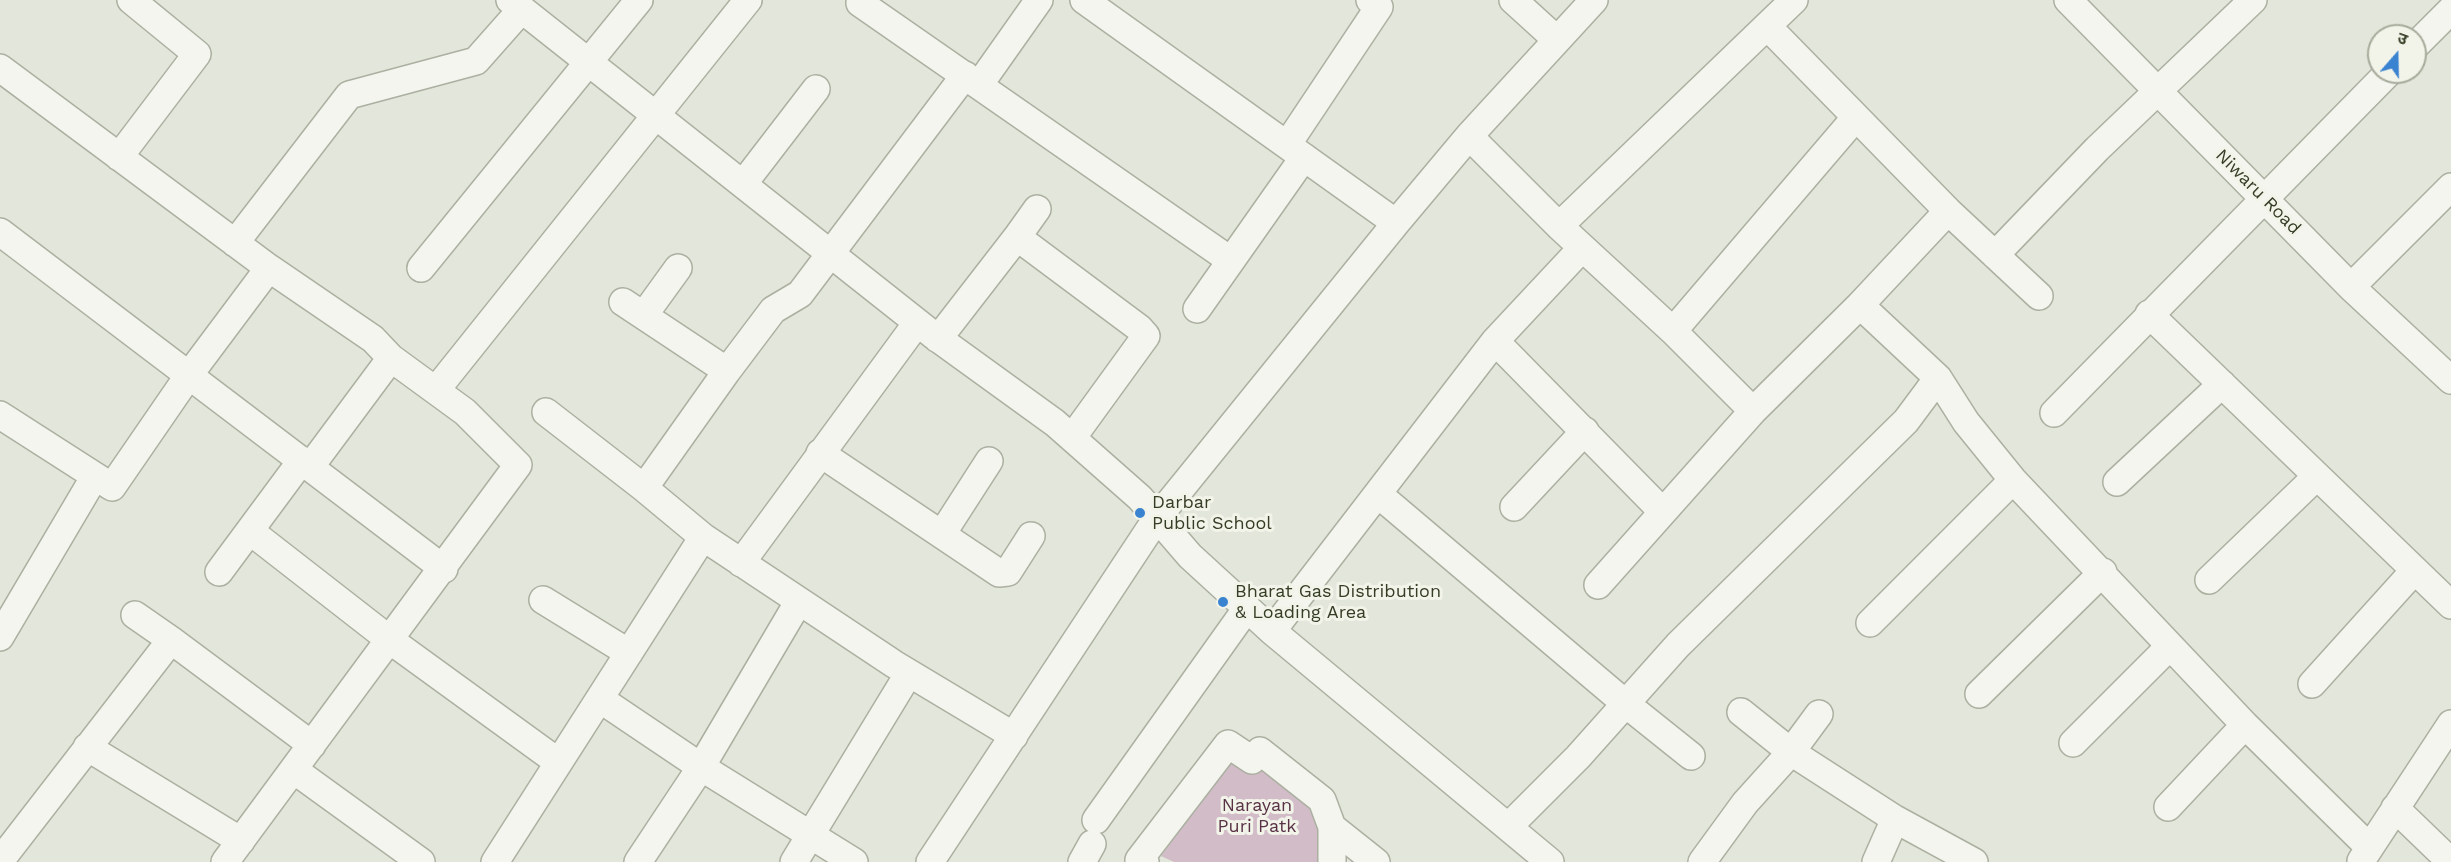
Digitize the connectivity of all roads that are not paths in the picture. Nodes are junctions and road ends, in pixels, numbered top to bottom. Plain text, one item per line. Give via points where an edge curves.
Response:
1 (131, 0) edge
2 (639, 0) edge
3 (748, 0) edge
4 (1039, 0) edge
5 (1084, 0) edge
6 (1370, 0) edge
7 (1513, 0) edge
8 (1594, 0) edge
9 (1794, 0) edge
10 (2068, 0) edge
11 (2253, 0) edge
12 (860, 3) dead end
13 (516, 4) edge
14 (2451, 10) edge
15 (1767, 26) junction
16 (2427, 34) edge
17 (1557, 40) junction
18 (590, 63) junction
19 (0, 68) edge
20 (972, 80) junction
21 (2377, 84) edge
22 (816, 88) dead end
23 (2159, 92) junction
24 (657, 116) junction
25 (1856, 117) junction
26 (1469, 136) junction
27 (1295, 151) junction
28 (119, 157) junction
29 (743, 184) junction
30 (2448, 197) edge
31 (2264, 198) junction
32 (1037, 209) dead end
33 (1948, 211) junction
34 (1396, 223) junction
35 (1559, 226) junction
36 (0, 231) edge
37 (1017, 237) junction
38 (235, 243) junction
39 (1582, 248) junction
40 (831, 255) junction
41 (1995, 255) junction
42 (1230, 260) junction
43 (268, 267) junction
44 (421, 268) dead end
45 (678, 268) dead end
46 (2351, 287) junction
47 (2040, 296) dead end
48 (1860, 305) junction
49 (1197, 309) dead end
50 (2149, 314) junction
51 (927, 331) junction
52 (1674, 331) junction
53 (1495, 341) junction
54 (391, 358) junction
55 (726, 371) junction
56 (189, 375) junction
57 (1938, 378) junction
58 (2451, 380) edge
59 (2222, 384) junction
60 (436, 390) junction
61 (1753, 411) junction
62 (546, 412) dead end
63 (2055, 413) dead end
64 (0, 415) edge
65 (1584, 431) junction
66 (1072, 438) junction
67 (820, 453) junction
68 (989, 461) dead end
69 (306, 464) junction
70 (95, 476) junction
71 (2317, 476) junction
72 (2013, 480) junction
73 (2116, 482) dead end
74 (644, 488) junction
75 (1378, 494) junction
76 (1514, 507) dead end
77 (1662, 511) junction
78 (1157, 518) junction
79 (250, 531) junction
80 (942, 534) junction
81 (1031, 536) dead end
82 (703, 537) junction
83 (741, 563) junction
84 (444, 569) junction
85 (2414, 571) junction
86 (219, 572) dead end
87 (2103, 573) junction
88 (2209, 580) dead end
89 (1598, 585) dead end
90 (543, 600) dead end
91 (799, 601) junction
92 (2451, 605) edge
93 (1247, 608) junction
94 (135, 615) dead end
95 (1870, 622) dead end
96 (1272, 631) junction
97 (0, 636) edge
98 (171, 640) junction
99 (390, 640) junction
100 (2170, 646) junction
101 (629, 652) junction
102 (909, 673) junction
103 (2312, 684) dead end
104 (1979, 694) dead end
105 (600, 699) junction
106 (1626, 704) junction
107 (1741, 712) dead end
108 (1819, 714) dead end
109 (2451, 724) edge
110 (2245, 725) junction
111 (1014, 736) junction
112 (2073, 742) dead end
113 (312, 745) junction
114 (87, 747) junction
115 (1791, 752) junction
116 (1691, 756) dead end
117 (558, 762) junction
118 (700, 767) junction
119 (294, 770) junction
120 (2168, 807) dead end
121 (2395, 808) junction
122 (1895, 819) junction
123 (1332, 827) junction
124 (1508, 827) junction
125 (811, 836) junction
126 (1090, 842) edge
127 (233, 852) edge
128 (2365, 854) edge
129 (10, 858) edge
130 (421, 862) edge
131 (495, 862) edge
132 (638, 862) edge
133 (794, 862) edge
134 (854, 862) edge
135 (930, 862) edge
136 (1145, 862) edge
137 (1332, 862) edge
138 (1376, 862) edge
139 (1550, 862) edge
140 (1702, 862) edge
141 (1876, 862) edge
142 (1974, 862) edge
143 (2451, 862) edge

1 - 28 street via 197,54
2 - 18 street
3 - 24 street
4 - 20 street
5 - 27 street
6 - 27 street via 1379,7
7 - 17 street
8 - 17 street
9 - 15 street
10 - 23 street, Niwaru Road
11 - 23 street
12 - 20 street
13 - 18 street
13 - 38 street via 476,61 349,95
14 - 16 street
15 - 25 street
15 - 35 street
17 - 26 street
18 - 24 street
18 - 44 street
19 - 28 street
20 - 40 street
20 - 42 street
21 - 31 street
22 - 29 street
23 - 31 street, Niwaru Road
23 - 41 street via 2097,149
24 - 29 street
24 - 60 street
25 - 33 street
25 - 52 street
26 - 34 street
26 - 35 street
27 - 34 street
27 - 42 street
28 - 38 street
29 - 40 street
30 - 46 street
31 - 46 street, Niwaru Road
31 - 50 street
32 - 37 street
33 - 41 street
33 - 48 street
34 - 78 street
35 - 39 street
36 - 56 street
37 - 51 street
37 - 66 street via 1146,336
38 - 43 street
39 - 52 street
39 - 53 street
40 - 51 street
40 - 55 street via 800,294 772,310
41 - 47 street
42 - 49 street
43 - 54 street via 373,339
43 - 56 street
45 - 55 street via 634,309
46 - 58 street, Niwaru Road
48 - 57 street
48 - 61 street
50 - 59 street
50 - 63 street
51 - 66 street
51 - 67 street
52 - 61 street
53 - 65 street
53 - 75 street
54 - 60 street
54 - 69 street
55 - 74 street
56 - 69 street
56 - 70 street via 112,487
57 - 72 street via 1966,422
57 - 106 street via 1906,421 1678,645
59 - 71 street
59 - 73 street
60 - 84 street via 465,412 518,465
61 - 77 street
62 - 74 street
64 - 70 street
65 - 76 street
65 - 77 street
66 - 78 street
67 - 80 street
67 - 83 street
68 - 80 street
69 - 79 street
69 - 84 street
70 - 97 street
71 - 85 street
71 - 88 street
72 - 87 street
72 - 95 street
74 - 82 street
75 - 96 street
75 - 106 street
77 - 89 street
78 - 93 street via 1190,556
78 - 111 street
79 - 86 street
79 - 99 street
80 - 81 street via 1004,574
82 - 83 street
82 - 101 street
83 - 91 street
84 - 99 street
85 - 92 street
85 - 103 street
87 - 100 street
87 - 104 street
90 - 101 street
91 - 102 street
91 - 118 street
93 - 96 street
93 - 126 street
94 - 98 street
96 - 124 street
98 - 113 street
98 - 114 street
99 - 113 street
99 - 117 street
100 - 110 street
100 - 112 street
101 - 105 street
102 - 111 street
102 - 125 street
105 - 117 street
105 - 118 street
106 - 116 street
106 - 124 street
107 - 115 street
108 - 115 street
109 - 121 street
110 - 120 street
110 - 128 street
111 - 135 street
113 - 119 street
114 - 127 street
114 - 129 street
115 - 122 street
115 - 140 street via 1745,802
117 - 131 street
118 - 125 street
118 - 132 street
119 - 127 street
119 - 130 street
121 - 128 street
121 - 143 street
122 - 141 street
122 - 142 street
123 - 136 street via 1322,800 1260,751 1252,760 1228,744 1139,860
123 - 137 street
123 - 138 street
124 - 139 street
125 - 133 street
125 - 134 street

